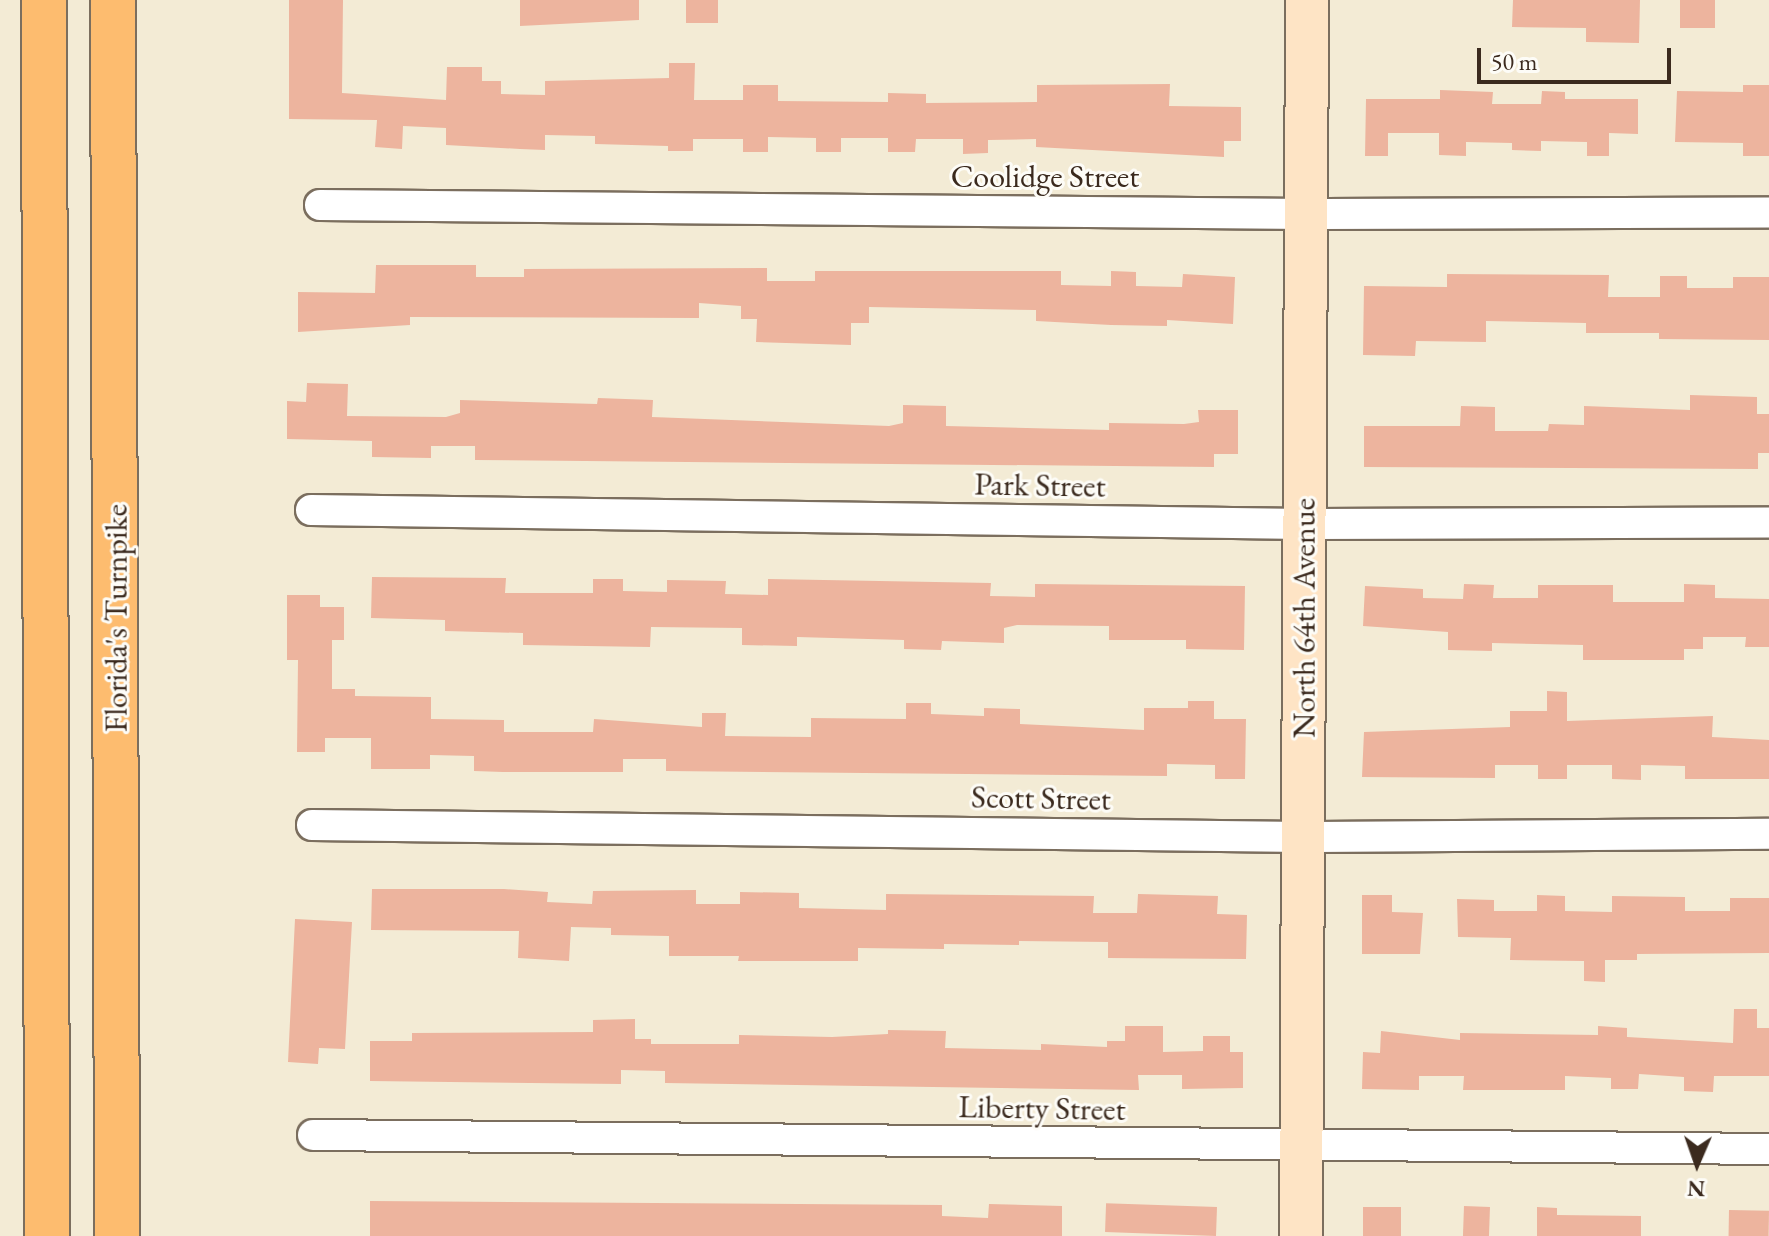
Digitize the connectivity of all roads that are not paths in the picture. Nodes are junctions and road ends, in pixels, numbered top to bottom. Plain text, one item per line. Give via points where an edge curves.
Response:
1 (44, 0) edge
2 (113, 0) edge
3 (1307, 0) edge
4 (320, 205) dead end
5 (1769, 212) edge
6 (1306, 214) junction
7 (311, 510) dead end
8 (1769, 522) edge
9 (1304, 524) junction
10 (312, 825) dead end
11 (1769, 834) edge
12 (1303, 837) junction
13 (313, 1135) dead end
14 (1301, 1148) junction
15 (1769, 1149) edge
16 (47, 1236) edge
17 (117, 1236) edge
18 (1301, 1236) edge

1 - 16 highway
2 - 17 highway, Florida's Turnpike
3 - 6 street, North 64th Avenue
4 - 6 street, Coolidge Street
5 - 6 street, Coolidge Street
6 - 9 street, North 64th Avenue
7 - 9 street, Park Street
8 - 9 street, Park Street
9 - 12 street, North 64th Avenue
10 - 12 street, Scott Street
11 - 12 street, Scott Street
12 - 14 street, North 64th Avenue
13 - 14 street, Liberty Street
14 - 15 street, Liberty Street
14 - 18 street, North 64th Avenue

